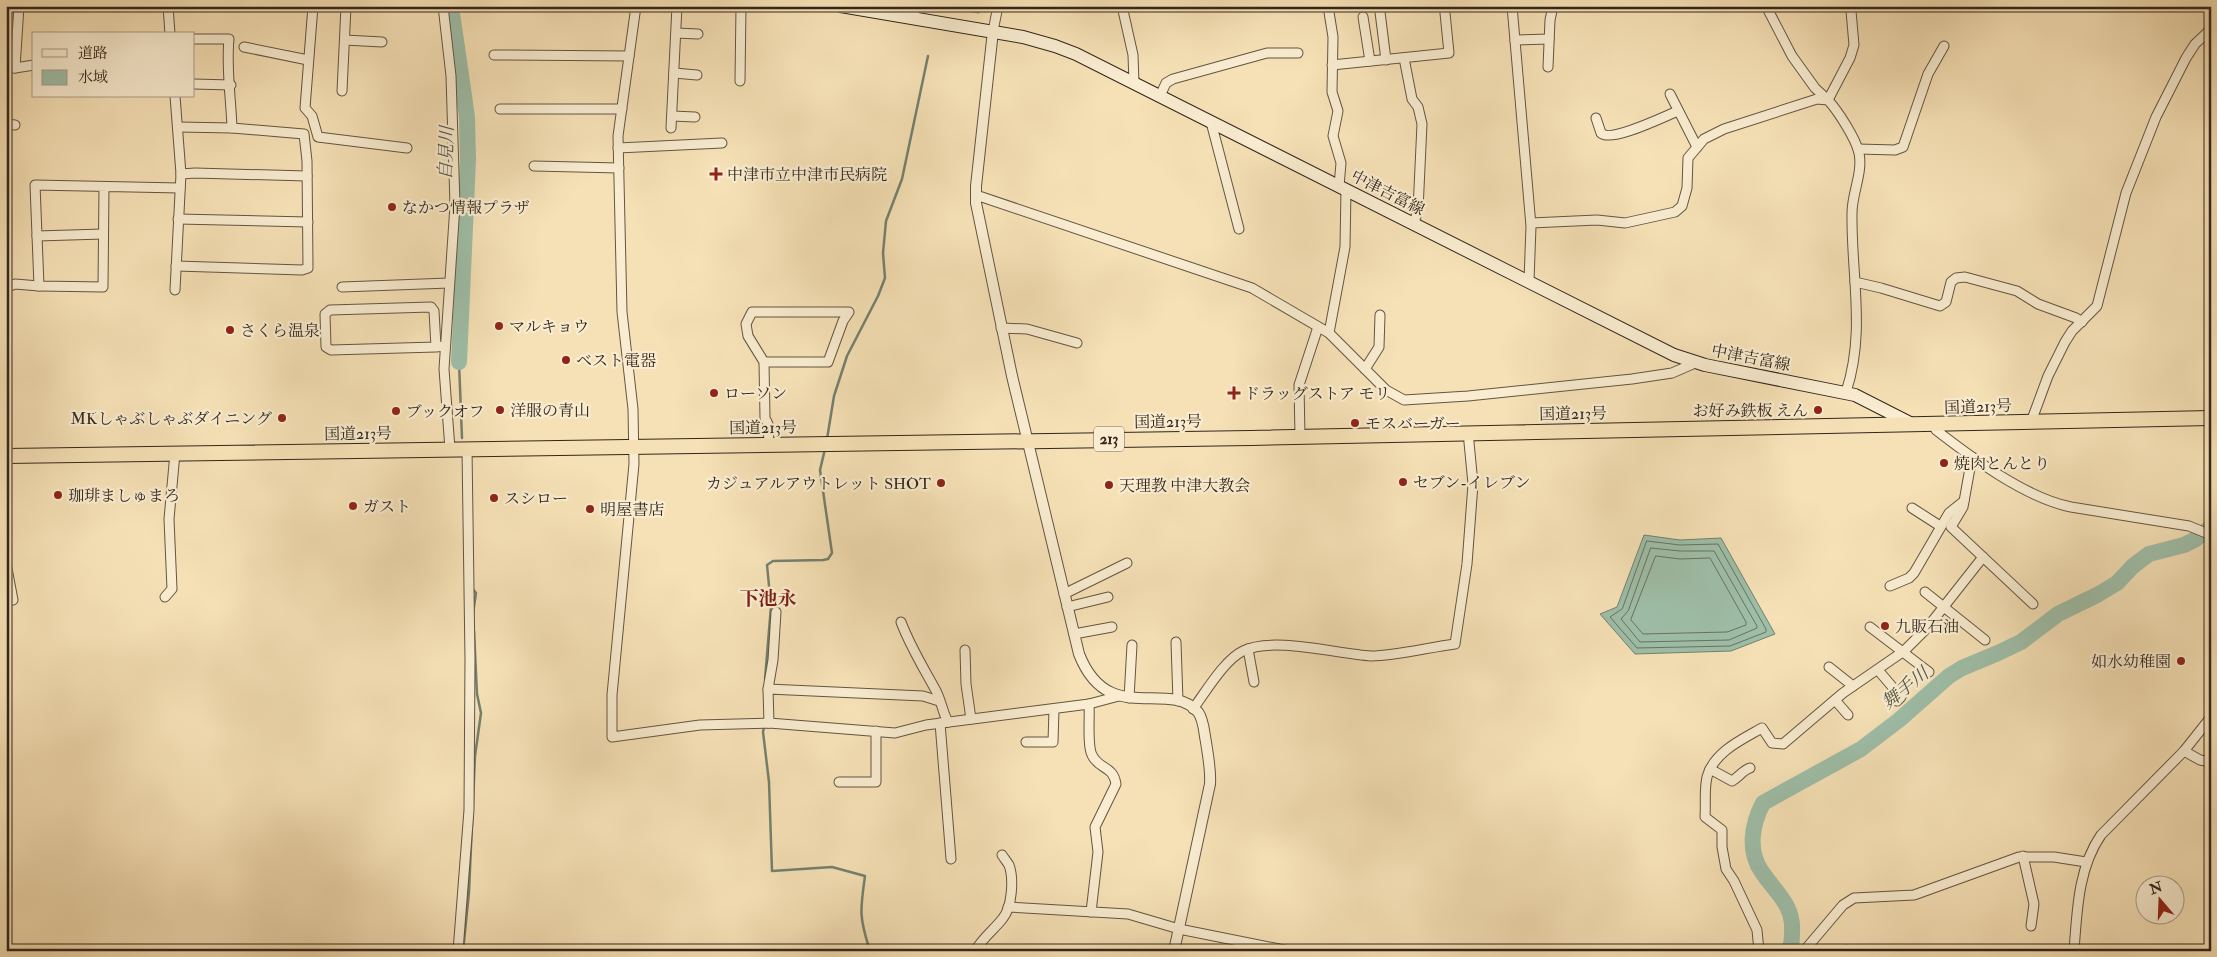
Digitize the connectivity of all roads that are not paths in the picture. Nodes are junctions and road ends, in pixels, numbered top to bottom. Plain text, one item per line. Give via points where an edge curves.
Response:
1 (19, 6) edge
2 (168, 6) edge
3 (313, 6) edge
4 (346, 6) edge
5 (444, 6) edge
6 (636, 6) edge
7 (677, 6) edge
8 (741, 6) edge
9 (841, 6) edge
10 (998, 6) edge
11 (1122, 6) edge
12 (1328, 6) edge
13 (1512, 6) edge
14 (1553, 6) edge
15 (1766, 6) edge
16 (1853, 6) edge
17 (914, 12) edge
18 (1380, 12) dead end
19 (1445, 13) dead end
20 (1364, 17) dead end
21 (2211, 29) edge
22 (994, 31) junction
23 (170, 32) edge
24 (676, 33) junction
25 (698, 34) dead end
26 (195, 39) edge
27 (1549, 39) junction
28 (345, 40) junction
29 (1515, 40) junction
30 (382, 42) dead end
31 (1944, 46) dead end
32 (244, 47) dead end
33 (1298, 53) dead end
34 (494, 55) dead end
35 (629, 56) junction
36 (1404, 58) junction
37 (308, 60) junction
38 (1386, 60) junction
39 (1370, 61) junction
40 (32, 65) edge
41 (1332, 65) junction
42 (10, 67) edge
43 (1548, 67) dead end
44 (674, 74) junction
45 (697, 75) dead end
46 (740, 81) dead end
47 (1134, 83) junction
48 (195, 84) edge
49 (231, 85) junction
50 (342, 91) dead end
51 (1670, 94) dead end
52 (1160, 96) junction
53 (175, 98) edge
54 (1828, 100) junction
55 (622, 109) junction
56 (500, 110) dead end
57 (1678, 111) junction
58 (672, 116) junction
59 (695, 117) dead end
60 (1596, 118) dead end
61 (1211, 122) junction
62 (179, 127) junction
63 (232, 128) junction
64 (671, 128) dead end
65 (722, 143) dead end
66 (1697, 147) junction
67 (407, 148) dead end
68 (618, 148) junction
69 (1858, 149) junction
70 (534, 166) dead end
71 (619, 168) junction
72 (181, 174) junction
73 (307, 176) junction
74 (104, 186) junction
75 (180, 188) junction
76 (1342, 188) junction
77 (976, 195) junction
78 (178, 219) junction
79 (308, 222) junction
80 (1414, 223) junction
81 (1531, 223) junction
82 (1239, 228) dead end
83 (103, 234) junction
84 (37, 236) junction
85 (176, 266) junction
86 (1529, 281) junction
87 (1855, 282) junction
88 (449, 283) junction
89 (39, 286) junction
90 (342, 287) dead end
91 (6, 288) edge
92 (175, 290) dead end
93 (1380, 315) dead end
94 (2082, 322) junction
95 (1318, 327) junction
96 (1001, 328) junction
97 (1329, 334) junction
98 (1077, 343) dead end
99 (440, 347) junction
100 (764, 362) junction
101 (1695, 363) junction
102 (1365, 369) junction
103 (1846, 392) junction
104 (2211, 418) edge
105 (2031, 422) junction
106 (1914, 425) junction
107 (1934, 425) junction
108 (1468, 432) junction
109 (1300, 437) junction
110 (1027, 440) junction
111 (769, 444) junction
112 (635, 446) junction
113 (450, 449) junction
114 (467, 449) junction
115 (175, 453) junction
116 (6, 456) edge
117 (1972, 457) junction
118 (1964, 501) junction
119 (1912, 508) dead end
120 (1940, 526) junction
121 (2211, 535) edge
122 (1983, 557) junction
123 (1127, 562) dead end
124 (6, 563) edge
125 (7, 575) edge
126 (1890, 586) dead end
127 (1925, 592) dead end
128 (1064, 594) junction
129 (165, 597) dead end
130 (1108, 597) dead end
131 (13, 600) dead end
132 (2033, 604) dead end
133 (1067, 607) junction
134 (1944, 607) junction
135 (776, 612) dead end
136 (901, 622) dead end
137 (1870, 626) dead end
138 (1112, 627) dead end
139 (1074, 634) junction
140 (1985, 640) dead end
141 (1176, 642) dead end
142 (1132, 646) dead end
143 (1248, 649) junction
144 (965, 650) dead end
145 (1903, 652) junction
146 (1829, 667) dead end
147 (1878, 670) junction
148 (1929, 672) dead end
149 (1254, 682) dead end
150 (1853, 686) junction
151 (768, 689) junction
152 (1124, 697) junction
153 (1835, 700) junction
154 (939, 701) junction
155 (1178, 701) junction
156 (1896, 701) dead end
157 (1089, 704) junction
158 (1054, 709) junction
159 (1193, 709) junction
160 (1848, 715) dead end
161 (2211, 717) edge
162 (971, 719) junction
163 (769, 723) junction
164 (944, 723) junction
165 (876, 731) junction
166 (1026, 742) dead end
167 (2184, 751) junction
168 (2211, 762) edge
169 (1750, 768) dead end
170 (1710, 769) junction
171 (839, 782) dead end
172 (1002, 855) dead end
173 (2023, 856) junction
174 (950, 859) dead end
175 (2086, 862) junction
176 (1008, 907) junction
177 (1091, 912) junction
178 (2030, 926) dead end
179 (1179, 929) junction
180 (1804, 950) edge
181 (458, 951) edge
182 (975, 951) edge
183 (1174, 951) edge
184 (1289, 951) edge
185 (1759, 951) edge
186 (2074, 951) edge

1 - 42 street
2 - 23 street
3 - 37 street
4 - 28 street
5 - 88 street via 451,76 455,205
6 - 35 street
7 - 24 street
8 - 46 street
9 - 17 main road, 中津吉富線
10 - 22 street
11 - 47 street via 1133,55
12 - 41 street via 1333,36
13 - 29 street
14 - 27 street
15 - 54 street via 1792,56
16 - 54 street via 1854,45
17 - 22 main road, 中津吉富線
18 - 38 street
19 - 36 street via 1449,53
20 - 39 street
21 - 94 street via 2186,58 2156,117 2126,193 2097,306
22 - 47 main road, 中津吉富線 via 1055,46
22 - 77 street
24 - 25 street
24 - 44 street
26 - 49 street via 229,39 227,62
27 - 29 street
27 - 43 street
28 - 30 street
28 - 50 street
29 - 81 street
31 - 69 street via 1928,74 1903,147 1895,150
32 - 37 street
33 - 52 street via 1267,53 1173,79 1166,83
34 - 35 street
35 - 55 street
36 - 38 street
36 - 80 street via 1412,99 1418,107 1422,124 1418,210
37 - 67 street via 306,108 318,137
38 - 39 street
39 - 41 street
40 - 42 street
41 - 76 street via 1332,92 1338,111 1332,136 1341,163
44 - 45 street
44 - 58 street
47 - 52 main road, 中津吉富線
48 - 49 street
49 - 63 street
51 - 57 street
52 - 61 main road, 中津吉富線
53 - 62 street
54 - 66 street via 1817,99 1724,129 1708,136
54 - 69 street
55 - 56 street
55 - 68 street
57 - 60 street via 1633,130 1604,136
57 - 66 street
58 - 59 street
58 - 64 street
61 - 76 main road, 中津吉富線
61 - 82 street
62 - 63 street
62 - 72 street
63 - 73 street via 304,134
65 - 68 street
66 - 81 street via 1688,161 1689,180 1684,202 1674,212 1625,223 1597,220
68 - 71 street
69 - 87 street via 1860,165 1852,212
70 - 71 street
71 - 112 street via 622,312
72 - 73 street
72 - 75 street
73 - 79 street
74 - 75 street
74 - 83 street
74 - 84 street via 35,185
75 - 78 street
76 - 80 main road, 中津吉富線
76 - 97 street via 1345,247
77 - 95 street via 1244,285
77 - 96 street
78 - 79 street
78 - 85 street
79 - 85 street via 308,268
80 - 86 main road, 中津吉富線
81 - 86 street
83 - 84 street
83 - 89 street via 103,287
84 - 89 street
85 - 92 street
86 - 101 main road, 中津吉富線
87 - 94 street via 1940,306 1946,302 1951,282 1965,277 2017,291 2038,304
87 - 103 street via 1856,353
88 - 90 street
88 - 99 street
89 - 91 street via 15,284
93 - 102 street via 1379,347
94 - 105 street via 2068,337 2056,359
95 - 97 street
95 - 109 street via 1299,385
96 - 98 street via 1027,329
96 - 110 street
97 - 102 street
99 - 99 street via 331,350 326,347 325,314 330,310 431,307
99 - 113 street
100 - 100 street via 748,336 746,324 752,312 849,312 828,362
100 - 111 street
101 - 102 street via 1672,373 1632,379 1410,400 1393,395
101 - 103 main road, 中津吉富線
103 - 106 main road, 中津吉富線
104 - 105 highway, 国道213号 / 213
105 - 107 highway, 国道213号 / 213
106 - 107 highway, 国道213号 / 213
106 - 108 highway, 国道213号 / 213
107 - 117 street via 1936,430
108 - 109 highway, 国道213号 / 213
108 - 143 street via 1473,484 1467,564 1455,644 1373,656 1272,644
109 - 110 highway, 国道213号 / 213
110 - 111 highway, 国道213号 / 213
110 - 128 street
111 - 112 highway, 国道213号 / 213
112 - 114 highway, 国道213号 / 213
112 - 163 street via 612,695 612,737 700,725
113 - 114 highway, 国道213号 / 213
113 - 115 highway, 国道213号 / 213
114 - 181 street via 469,810
115 - 116 highway, 国道213号 / 213
115 - 129 street via 169,519 172,589
117 - 118 street
117 - 121 street via 2060,505 2189,526
118 - 120 street via 1949,513
118 - 122 street via 1951,527
119 - 120 street
120 - 126 street via 1914,573
122 - 132 street
122 - 134 street
123 - 128 street
124 - 125 street
125 - 131 street
127 - 134 street
128 - 133 street
130 - 133 street
133 - 139 street
134 - 140 street
134 - 145 street
135 - 151 street
136 - 154 street
137 - 145 street
138 - 139 street
139 - 152 street via 1090,676 1107,691
141 - 155 street
142 - 152 street
143 - 149 street
143 - 159 street via 1227,665
144 - 162 street
145 - 147 street
145 - 148 street
146 - 150 street
147 - 150 street
147 - 156 street via 1901,696
150 - 153 street
151 - 154 street via 923,696
151 - 163 street
152 - 155 street
152 - 157 street
153 - 160 street
153 - 170 street via 1783,744 1772,743 1762,728 1718,757
154 - 164 street
155 - 159 street
157 - 158 street
157 - 177 street via 1091,753 1096,761 1112,771 1116,784 1095,827 1098,852
158 - 162 street
158 - 166 street via 1054,742
159 - 179 street via 1203,722 1211,776
161 - 167 street
162 - 164 street
163 - 165 street
164 - 165 street via 895,733
164 - 174 street
165 - 171 street via 876,782
167 - 168 street
167 - 175 street via 2101,835
169 - 170 street via 1732,781
170 - 185 street via 1706,782 1705,817 1722,830 1726,869 1757,930
172 - 176 street via 1010,874
173 - 175 street
173 - 178 street via 2034,904
173 - 180 street via 1914,895 1854,898 1843,905
175 - 186 street
176 - 177 street
176 - 182 street via 1004,918
177 - 179 street via 1128,914
179 - 183 street
179 - 184 street

